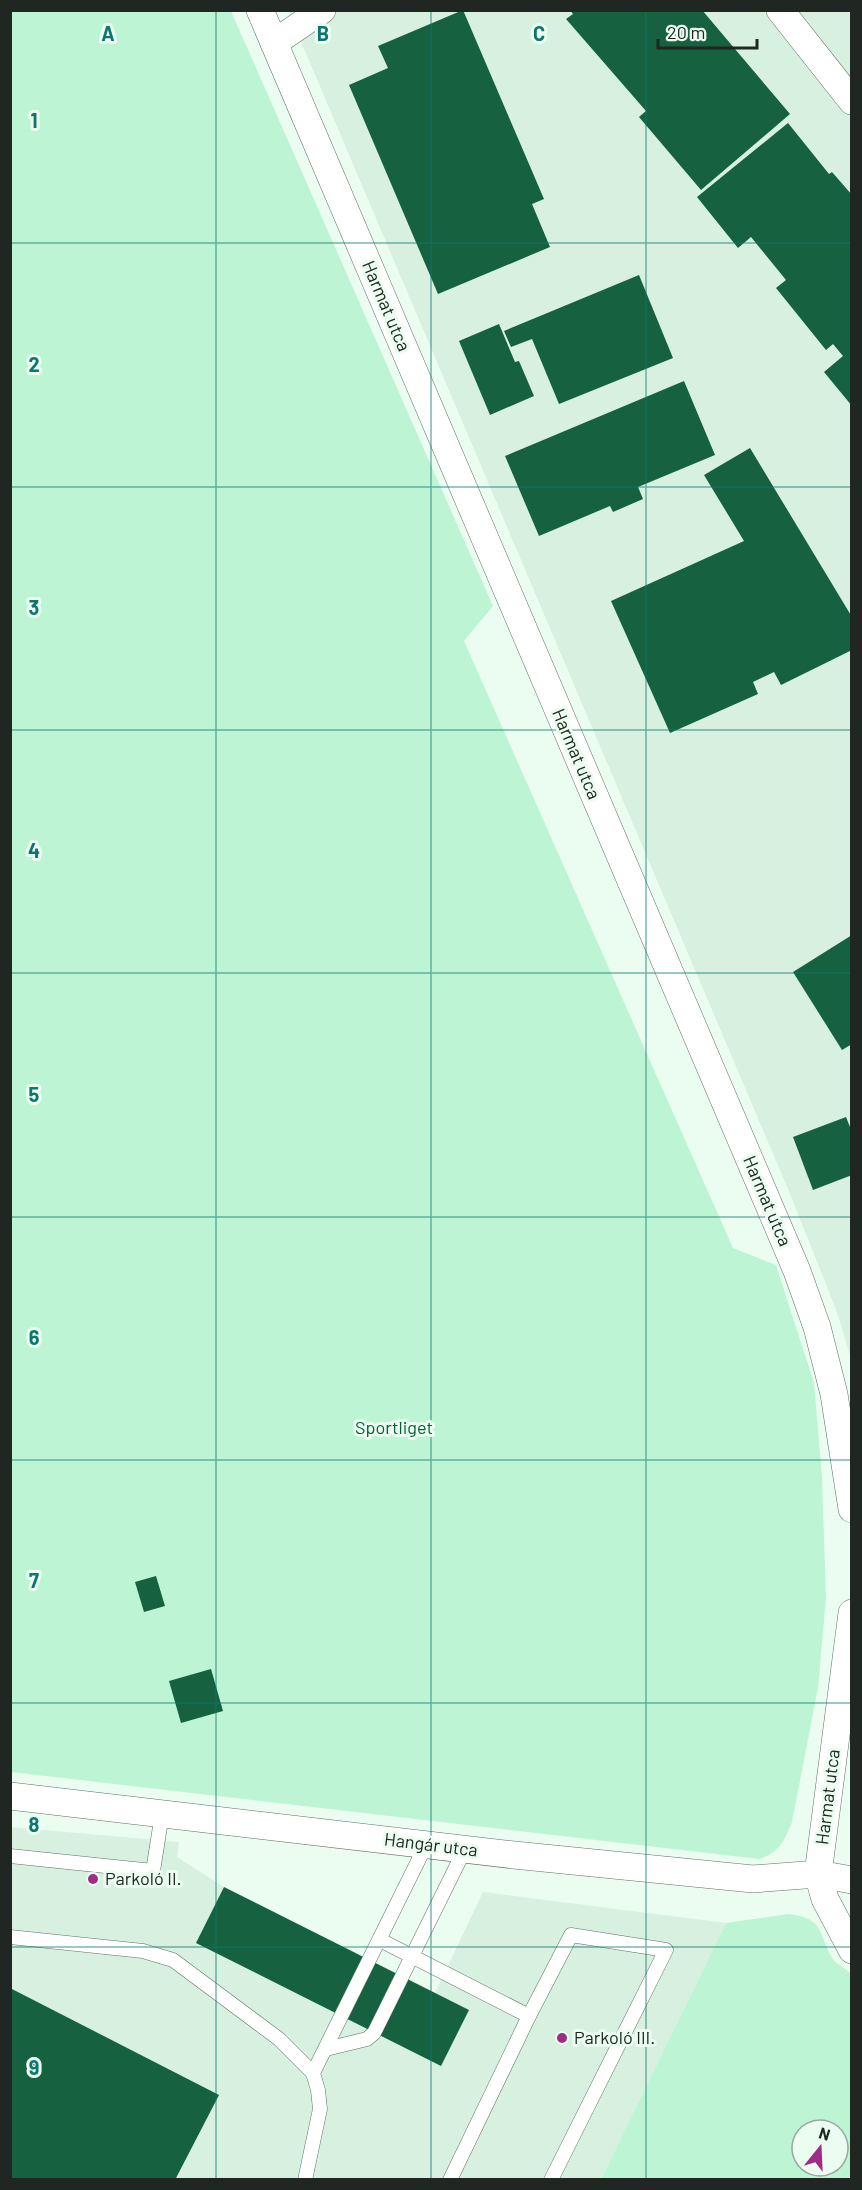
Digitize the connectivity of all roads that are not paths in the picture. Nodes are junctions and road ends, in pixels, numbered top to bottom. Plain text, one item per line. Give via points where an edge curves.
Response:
1 (260, 10) edge
2 (322, 10) edge
3 (780, 10) edge
4 (274, 44) junction
5 (852, 100) edge
6 (852, 1509) edge
7 (852, 1613) edge
8 (10, 1796) edge
9 (162, 1814) junction
10 (426, 1845) junction
11 (465, 1849) junction
12 (10, 1856) edge
13 (818, 1874) junction
14 (852, 1880) edge
15 (10, 1937) edge
16 (380, 1940) junction
17 (852, 1950) edge
18 (412, 1956) junction
19 (529, 2016) junction
20 (326, 2049) junction
21 (313, 2073) junction
22 (305, 2180) edge
23 (450, 2180) edge
24 (551, 2180) edge

1 - 4 street, Harmat utca
2 - 4 street
3 - 5 street
4 - 6 street, Harmat utca via 797,1271 832,1385
7 - 13 street, Harmat utca
8 - 9 street, Hangár utca
9 - 10 street, Hangár utca
9 - 12 lane via 153,1871
10 - 11 street, Hangár utca
10 - 16 lane
11 - 13 street, Hangár utca via 753,1879
11 - 18 lane
13 - 14 street, Hangár utca
13 - 17 street via 825,1899
15 - 21 lane via 143,1952 173,1960 279,2039
16 - 18 lane
16 - 20 lane
18 - 19 lane
18 - 20 lane via 374,2033 367,2039
19 - 23 lane
19 - 24 lane via 571,1935 666,1950
20 - 21 lane
21 - 22 lane via 320,2109

